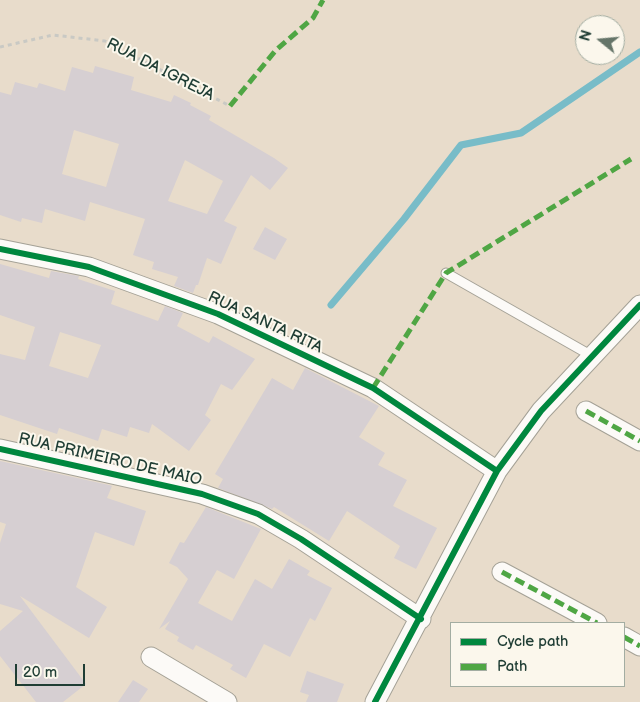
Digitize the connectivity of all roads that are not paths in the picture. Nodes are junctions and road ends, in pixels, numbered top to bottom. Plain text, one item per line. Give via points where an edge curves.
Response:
1 (0, 249) edge
2 (446, 273) dead end
3 (640, 305) edge
4 (592, 356) junction
5 (586, 411) dead end
6 (640, 441) edge
7 (0, 449) edge
8 (497, 471) junction
9 (502, 572) dead end
10 (420, 619) junction
11 (595, 622) edge
12 (625, 638) edge
13 (640, 646) edge
14 (150, 657) dead end
15 (228, 702) edge
16 (375, 702) edge

1 - 8 street, RUA SANTA RITA via 89,267 218,314 373,388
2 - 4 lane
3 - 4 street
4 - 8 street via 541,411
5 - 6 street
7 - 10 street, RUA PRIMEIRO DE MAIO via 202,494 258,514
8 - 10 street
9 - 11 street
10 - 16 street
12 - 13 street
14 - 15 street

